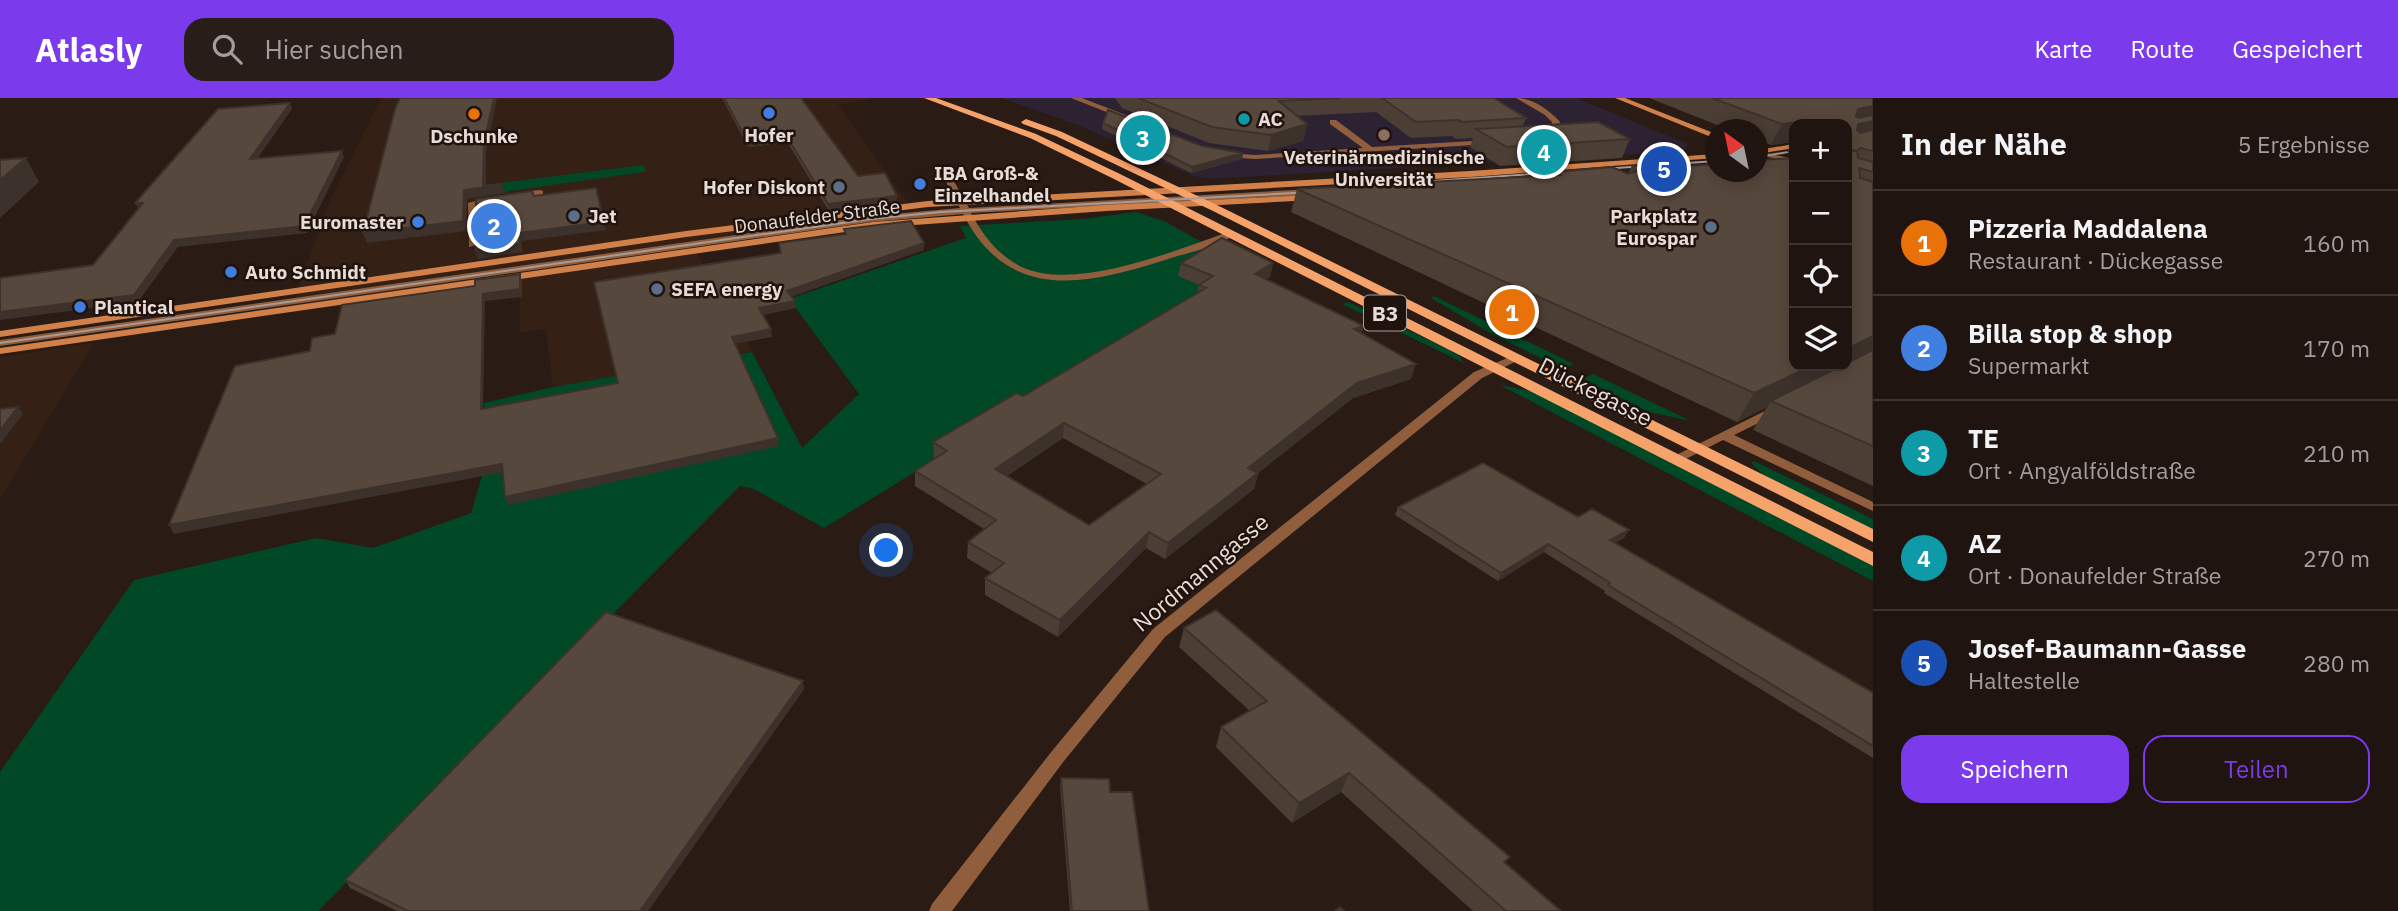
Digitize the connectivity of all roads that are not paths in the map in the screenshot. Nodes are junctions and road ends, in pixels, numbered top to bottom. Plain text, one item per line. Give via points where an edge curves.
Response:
1 (928, 98) edge
2 (953, 98) edge
3 (1075, 98) edge
4 (1520, 98) edge
5 (1619, 98) edge
6 (1333, 122) edge
7 (1705, 133) edge
8 (1177, 137) edge
9 (1537, 138) edge
10 (1495, 142) edge
11 (1413, 147) junction
12 (1789, 147) edge
13 (1371, 150) junction
14 (1768, 152) edge
15 (1217, 153) edge
16 (1768, 156) edge
17 (1705, 157) edge
18 (1427, 158) dead end
19 (1789, 160) edge
20 (1705, 166) edge
21 (1768, 167) edge
22 (1789, 168) edge
23 (943, 171) dead end
24 (1771, 171) junction
25 (1789, 177) edge
26 (1177, 190) junction
27 (540, 192) edge
28 (1146, 192) junction
29 (1326, 197) edge
30 (1200, 201) junction
31 (1166, 203) junction
32 (965, 210) junction
33 (1229, 235) junction
34 (472, 245) edge
35 (0, 334) edge
36 (0, 343) edge
37 (0, 351) edge
38 (1517, 357) junction
39 (1494, 366) junction
40 (1789, 403) edge
41 (1726, 436) junction
42 (1696, 447) junction
43 (1675, 459) junction
44 (1873, 507) edge
45 (1873, 536) edge
46 (1873, 560) edge
47 (939, 911) edge

1 - 28 main road, B3 via 1033,136
2 - 26 main road, B3 via 1059,134
3 - 8 street
4 - 9 street via 1556,122 1554,131
5 - 7 main road
6 - 13 street
10 - 11 street
11 - 13 street
11 - 18 street
12 - 14 main road
13 - 15 street via 1255,157
16 - 19 street
17 - 26 main road, Donaufelder Straße
20 - 30 street, Donaufelder Straße
21 - 24 street
22 - 24 main road
23 - 32 street
24 - 25 street
26 - 28 main road, Donaufelder Straße
26 - 30 main road, B3
27 - 34 street via 472,204
28 - 31 main road, Dückegasse / B3
28 - 32 main road, Donaufelder Straße
29 - 30 main road, Donaufelder Straße
30 - 31 street, Donaufelder Straße
30 - 38 main road, Dückegasse / B3
31 - 32 street, Donaufelder Straße
31 - 33 main road, Dückegasse / B3
32 - 33 street via 988,246 1008,265 1074,278 1152,262
32 - 35 main road, Donaufelder Straße via 781,221
32 - 36 street, Donaufelder Straße via 857,221
32 - 37 main road, Donaufelder Straße
33 - 39 main road, Dückegasse / B3
38 - 39 street, Nordmanngasse
38 - 42 main road, Dückegasse / B3
39 - 43 main road, Dückegasse / B3
39 - 47 street, Nordmanngasse via 1159,633
40 - 41 street
41 - 42 street
41 - 44 street
42 - 43 street
42 - 45 main road, Dückegasse / B3
43 - 46 main road, Dückegasse / B3

